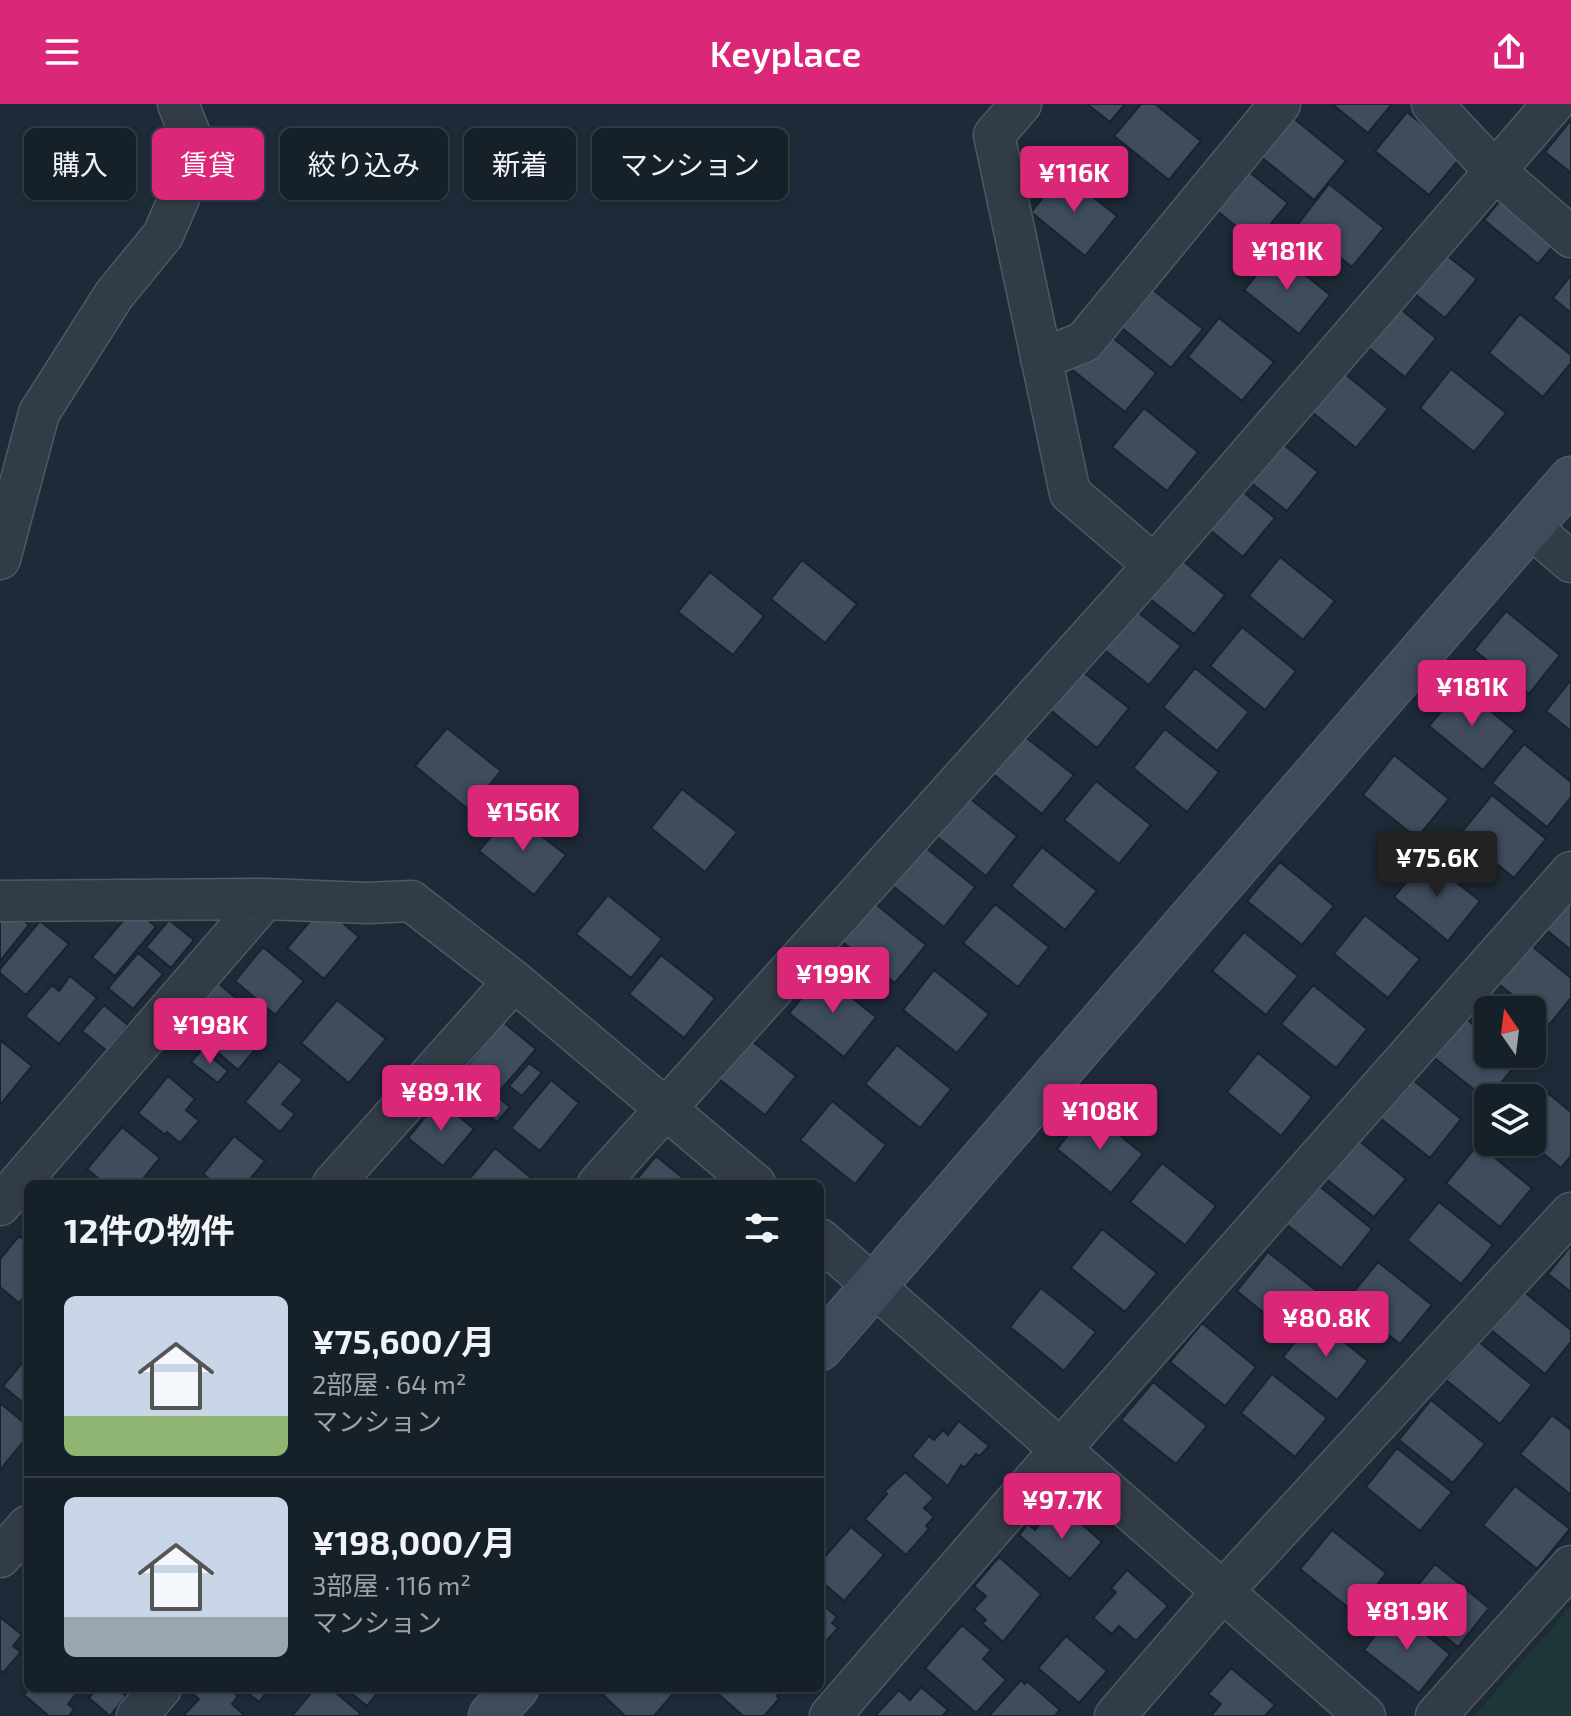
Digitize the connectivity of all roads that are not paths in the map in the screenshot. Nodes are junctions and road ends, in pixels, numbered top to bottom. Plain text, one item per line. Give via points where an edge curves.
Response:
1 (178, 104) edge
2 (1021, 104) edge
3 (1280, 104) edge
4 (1432, 104) edge
5 (1553, 104) edge
6 (1494, 170) junction
7 (1571, 237) edge
8 (1041, 359) junction
9 (1571, 479) edge
10 (1529, 526) junction
11 (0, 559) edge
12 (1571, 562) edge
13 (1154, 565) junction
14 (1571, 872) edge
15 (265, 899) junction
16 (0, 901) edge
17 (514, 981) junction
18 (664, 1108) junction
19 (337, 1180) edge
20 (601, 1180) edge
21 (750, 1180) edge
22 (0, 1205) edge
23 (1571, 1213) edge
24 (824, 1242) edge
25 (876, 1286) junction
26 (824, 1344) edge
27 (1061, 1449) junction
28 (24, 1530) edge
29 (0, 1557) edge
30 (1571, 1566) edge
31 (1223, 1591) junction
32 (158, 1692) edge
33 (512, 1692) edge
34 (137, 1716) edge
35 (491, 1716) edge
36 (830, 1716) edge
37 (1115, 1716) edge
38 (1365, 1716) edge
39 (1436, 1716) edge

1 - 11 street via 198,154 163,235 114,295 39,413
2 - 8 street via 994,135
3 - 8 street via 1084,342
4 - 6 street
5 - 6 street
6 - 7 street
6 - 13 street
8 - 13 street via 1070,493
9 - 10 street
10 - 12 street
10 - 25 street
13 - 18 street
14 - 27 street
15 - 16 street
15 - 17 street via 411,901
15 - 22 street
17 - 18 street
17 - 19 street
18 - 20 street
18 - 21 street
23 - 31 street
24 - 25 street
25 - 26 street
25 - 27 street
27 - 31 street
27 - 36 street
28 - 29 street
30 - 39 street
31 - 37 street
31 - 38 street
32 - 34 street
33 - 35 street

